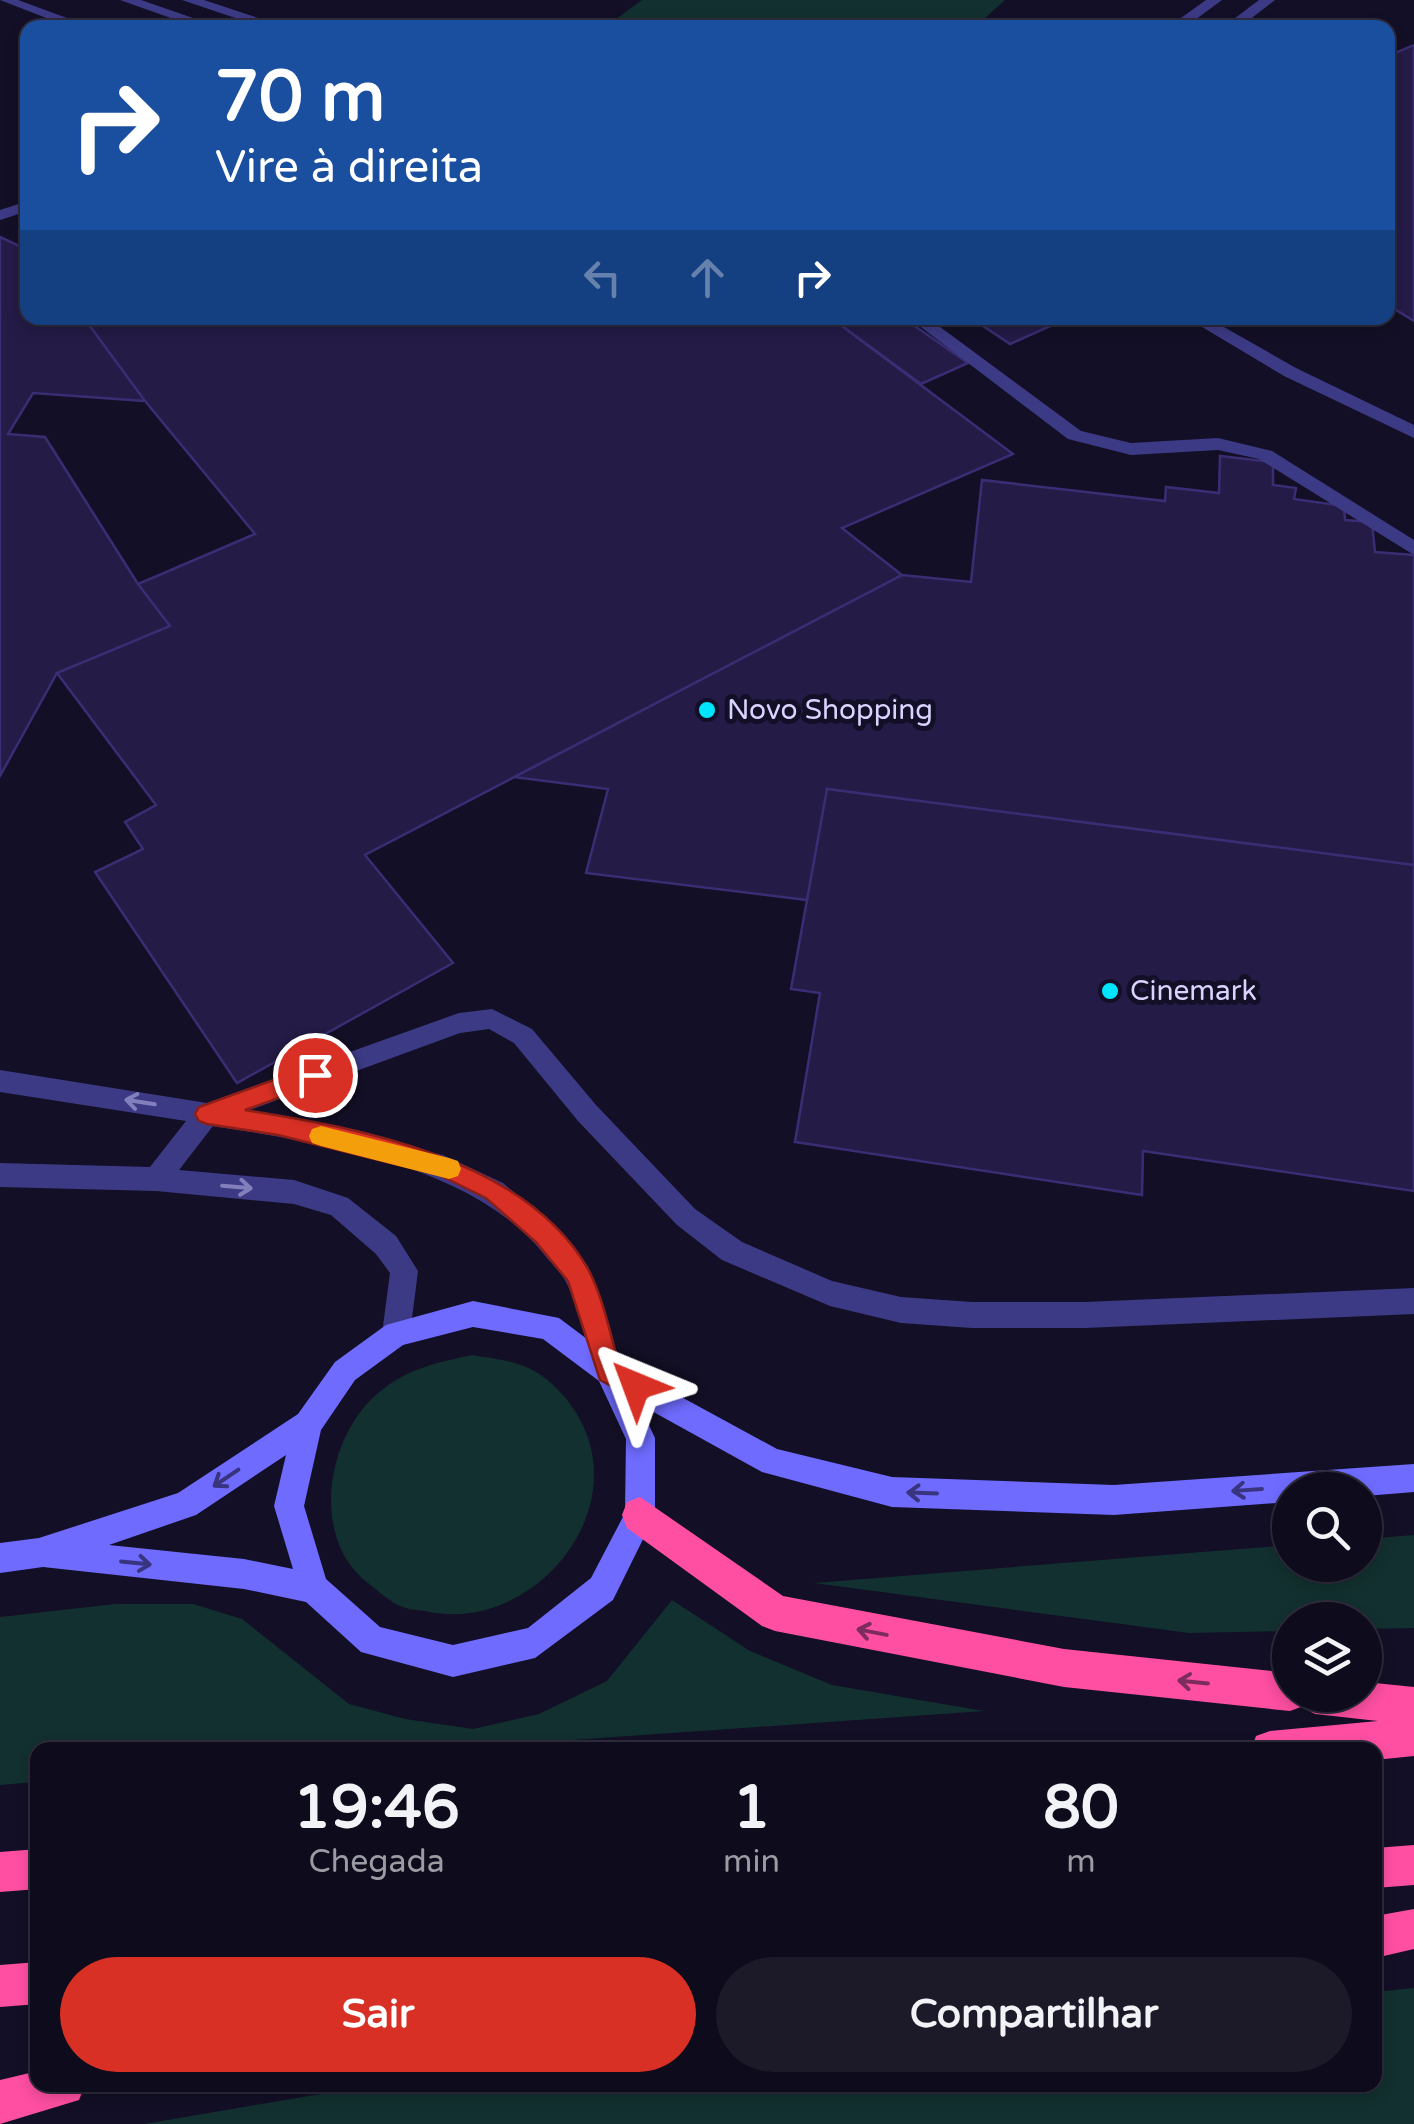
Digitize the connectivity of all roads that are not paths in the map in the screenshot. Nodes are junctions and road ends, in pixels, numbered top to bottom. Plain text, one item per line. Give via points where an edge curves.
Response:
1 (5, 0) edge
2 (128, 0) edge
3 (189, 0) edge
4 (1215, 0) edge
5 (1268, 0) edge
6 (46, 6) edge
7 (72, 20) edge
8 (190, 20) edge
9 (255, 20) edge
10 (1186, 20) edge
11 (1240, 20) edge
12 (927, 325) edge
13 (1208, 325) edge
14 (1414, 432) edge
15 (1414, 549) edge
16 (0, 1081) edge
17 (207, 1114) junction
18 (0, 1175) edge
19 (156, 1179) junction
20 (1414, 1302) edge
21 (396, 1334) junction
22 (609, 1372) junction
23 (308, 1424) junction
24 (1414, 1478) edge
25 (640, 1516) junction
26 (39, 1554) junction
27 (0, 1558) edge
28 (314, 1588) junction
29 (1272, 1690) edge
30 (1382, 1702) edge
31 (1414, 1706) edge
32 (1414, 1736) edge
33 (1352, 1742) edge
34 (1414, 1865) edge
35 (1382, 1867) edge
36 (30, 1870) edge
37 (0, 1872) edge
38 (1414, 1929) edge
39 (1382, 1936) edge
40 (30, 1983) edge
41 (0, 1986) edge
42 (38, 2092) edge
43 (0, 2102) edge

1 - 6 lane
2 - 8 lane
3 - 9 lane
4 - 10 lane
5 - 11 lane
6 - 7 lane
12 - 15 lane via 1076,435 1130,448 1218,444 1265,455
13 - 14 lane
17 -> 16 lane
17 - 19 lane
17 - 20 lane via 459,1023 492,1018 524,1036 686,1217 732,1251 830,1293 902,1310 972,1315
17 - 22 lane via 444,1166 494,1191 544,1234 578,1276
18 - 19 lane
19 -> 21 lane via 294,1192 338,1206 386,1245 404,1271
21 - 22 main road via 473,1314 549,1328
21 - 23 main road via 345,1372
24 -> 22 main road via 1114,1500 892,1492 772,1462
22 - 25 main road via 641,1438
23 -> 26 main road via 186,1505
23 - 28 main road via 289,1506
25 - 28 main road via 602,1589 535,1642 452,1661 372,1641
29 -> 25 highway via 1064,1668 775,1613
26 - 27 main road
26 -> 28 main road via 244,1574
30 - 31 highway
32 - 33 highway
34 - 35 highway
36 - 37 highway
38 - 39 highway
40 - 41 highway
42 - 43 highway

